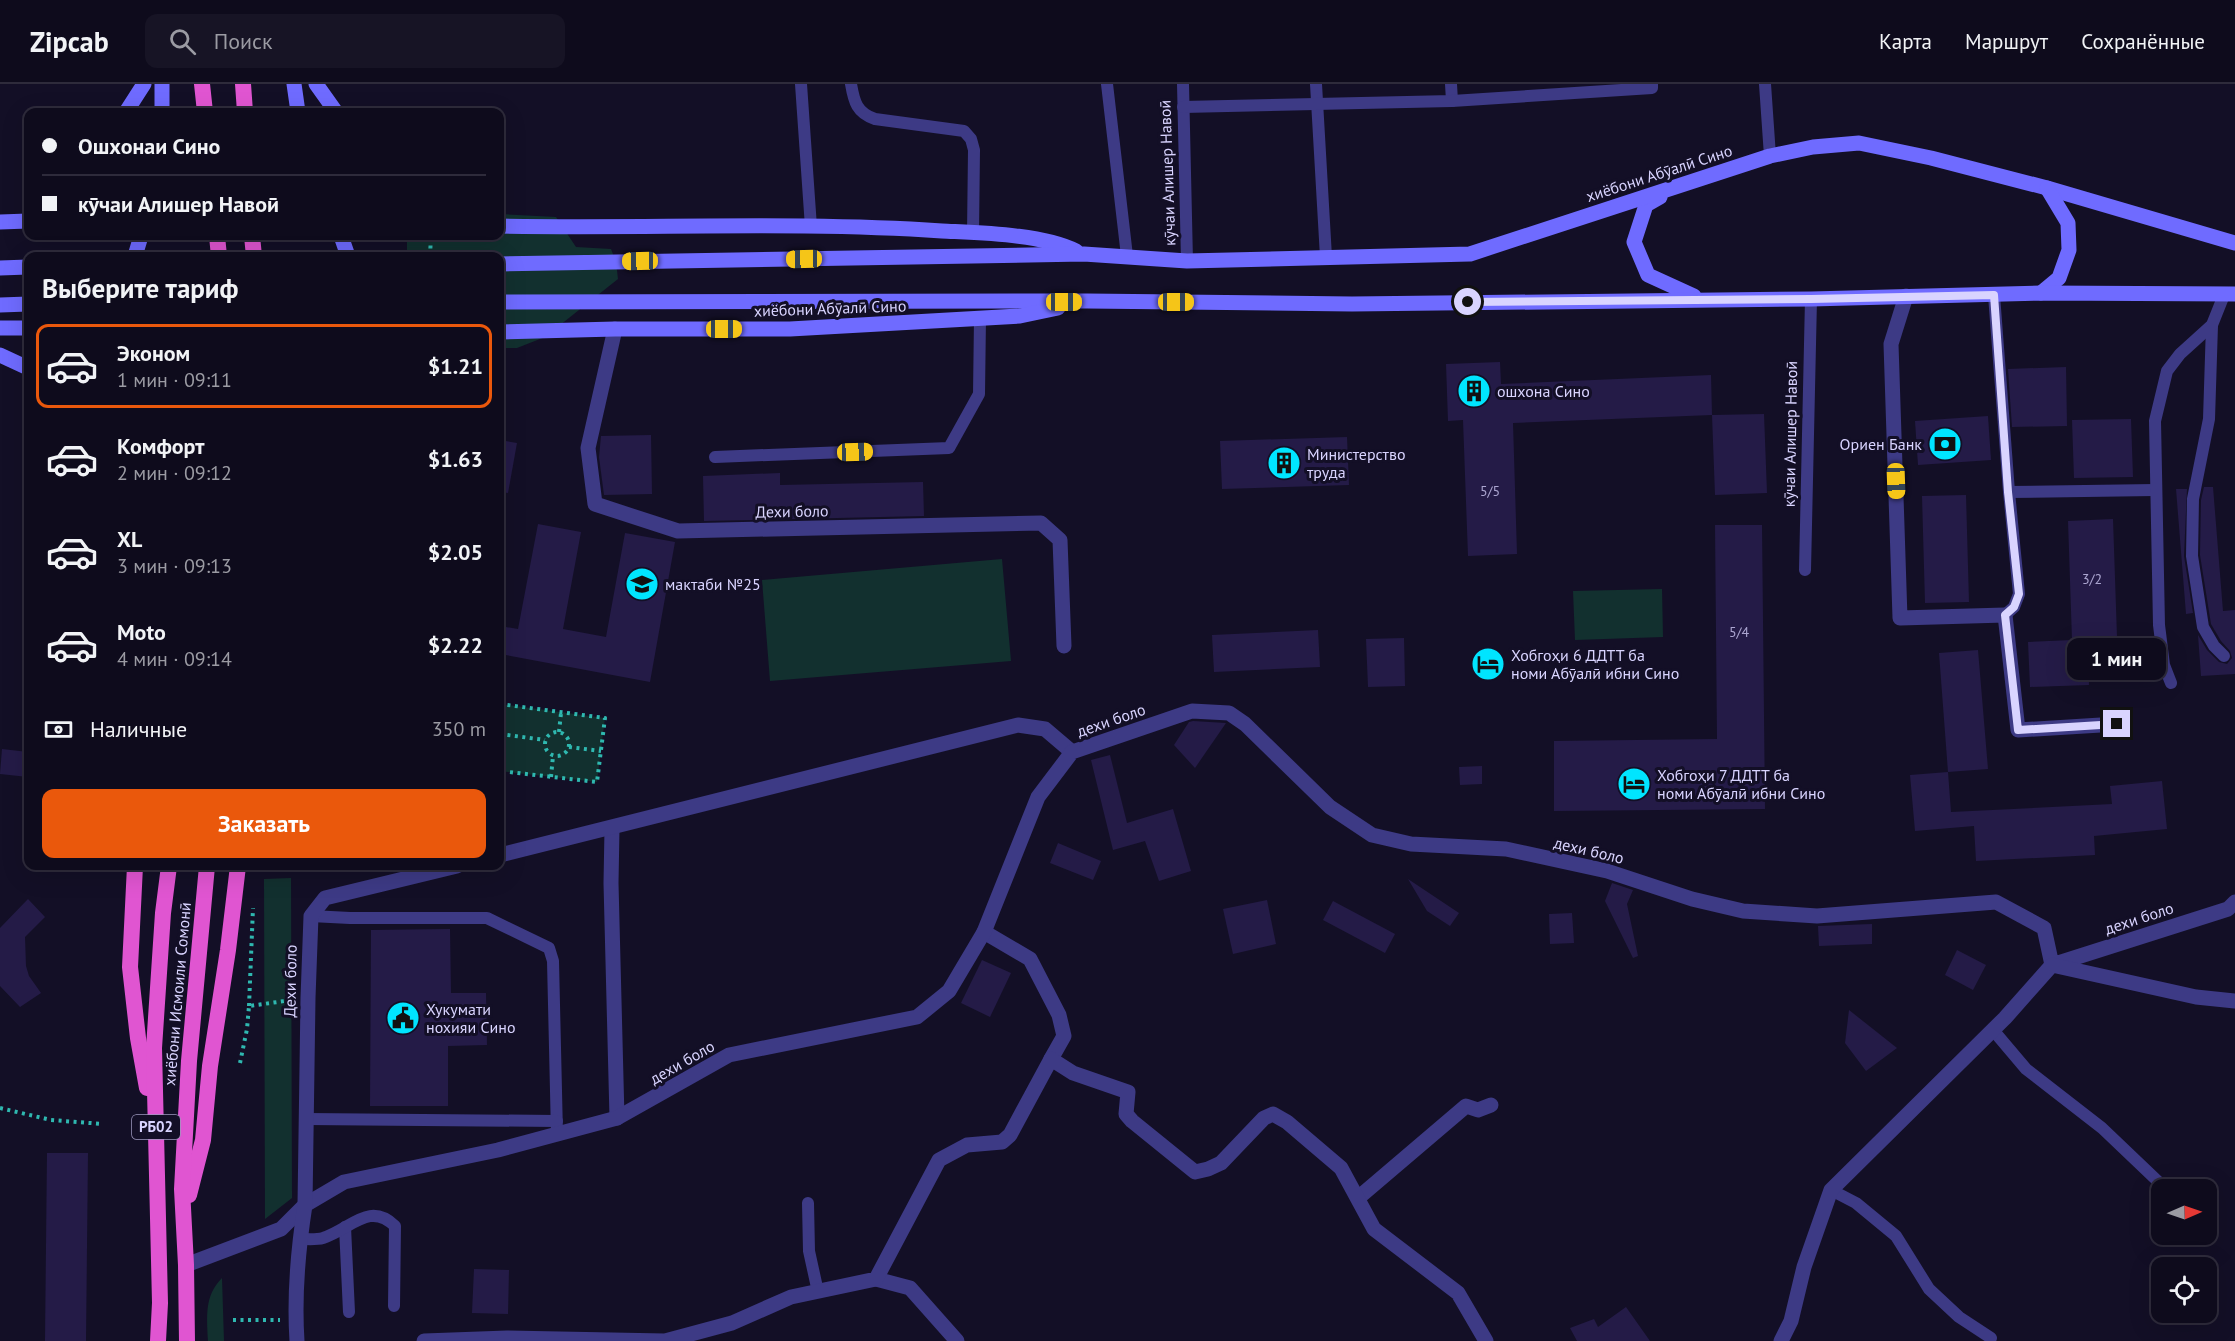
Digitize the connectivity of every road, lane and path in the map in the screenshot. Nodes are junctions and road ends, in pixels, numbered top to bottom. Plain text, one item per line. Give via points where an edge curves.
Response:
1 (144, 84) edge
2 (162, 84) edge
3 (202, 84) edge
4 (243, 84) edge
5 (294, 84) edge
6 (316, 84) edge
7 (801, 84) edge
8 (851, 84) edge
9 (1107, 84) edge
10 (1183, 84) edge
11 (1316, 84) edge
12 (1451, 84) edge
13 (1652, 84) edge
14 (1765, 84) edge
15 (1452, 101) junction
16 (1317, 104) junction
17 (1182, 106) junction
18 (129, 108) edge
19 (162, 108) edge
20 (205, 108) edge
21 (245, 108) edge
22 (297, 108) edge
23 (333, 108) edge
24 (1770, 156) junction
25 (1681, 186) junction
26 (2047, 188) junction
27 (24, 219) edge
28 (0, 222) edge
29 (504, 224) edge
30 (811, 227) junction
31 (973, 233) junction
32 (2235, 243) edge
33 (1084, 254) junction
34 (1127, 256) junction
35 (1326, 257) junction
36 (1187, 261) junction
37 (504, 264) edge
38 (24, 267) edge
39 (0, 268) edge
40 (2041, 293) junction
41 (1994, 295) junction
42 (2229, 295) edge
43 (1906, 296) junction
44 (1700, 299) junction
45 (1811, 299) junction
46 (504, 302) edge
47 (1088, 302) junction
48 (0, 304) edge
49 (24, 304) edge
50 (980, 318) junction
51 (2212, 325) junction
52 (0, 328) edge
53 (24, 328) edge
54 (615, 329) junction
55 (526, 331) junction
56 (504, 332) edge
57 (504, 340) edge
58 (0, 355) edge
59 (24, 366) edge
60 (715, 457) dead end
61 (2155, 490) junction
62 (2008, 492) junction
63 (1805, 570) dead end
64 (2005, 615) junction
65 (1064, 646) dead end
66 (2224, 656) dead end
67 (2171, 682) dead end
68 (504, 705) edge
69 (561, 712) junction
70 (2117, 724) dead end
71 (559, 732) junction
72 (504, 735) edge
73 (545, 740) junction
74 (569, 747) junction
75 (601, 751) junction
76 (1072, 752) junction
77 (554, 756) junction
78 (504, 771) edge
79 (552, 777) junction
80 (612, 829) junction
81 (504, 854) edge
82 (135, 870) edge
83 (168, 870) edge
84 (207, 870) edge
85 (238, 870) edge
86 (440, 870) edge
87 (2235, 902) edge
88 (254, 903) dead end
89 (311, 916) junction
90 (984, 932) junction
91 (2052, 965) junction
92 (308, 998) junction
93 (2235, 1001) edge
94 (249, 1006) junction
95 (1993, 1030) junction
96 (1051, 1059) junction
97 (240, 1063) dead end
98 (1491, 1105) dead end
99 (0, 1108) edge
100 (617, 1118) junction
101 (306, 1119) junction
102 (103, 1124) dead end
103 (557, 1128) junction
104 (156, 1136) junction
105 (2156, 1179) edge
106 (1831, 1190) junction
107 (1358, 1198) junction
108 (808, 1203) dead end
109 (305, 1205) junction
110 (183, 1217) junction
111 (345, 1227) junction
112 (300, 1239) junction
113 (186, 1265) junction
114 (876, 1279) junction
115 (818, 1292) junction
116 (394, 1306) dead end
117 (349, 1312) dead end
118 (233, 1320) dead end
119 (296, 1320) junction
120 (1991, 1338) dead end
121 (158, 1341) edge
122 (187, 1341) edge
123 (297, 1341) edge
124 (424, 1341) edge
125 (957, 1341) edge
126 (1486, 1341) edge
127 (1781, 1341) edge

1 - 18 main road
2 - 19 main road
3 - 20 highway
4 - 21 highway
5 - 22 main road
6 - 23 main road
7 - 30 lane
8 - 31 lane via 854,103 863,115 964,131 971,139
9 - 34 lane
10 - 17 lane, кӯчаи Алишер Навоӣ
11 - 16 lane
12 - 15 lane
13 - 15 lane via 1652,88
14 - 24 lane
15 - 16 lane
16 - 17 lane
16 - 35 lane
17 - 36 lane, кӯчаи Алишер Навоӣ
24 - 25 main road, хиёбони Абӯалӣ Сино
24 - 26 main road, хиёбони Абӯалӣ Сино via 1859,143
25 - 35 main road, хиёбони Абӯалӣ Сино via 1470,254
25 - 44 main road via 1646,205 1634,242 1648,275
26 - 32 main road, хиёбони Абӯалӣ Сино
26 - 40 main road via 2068,223 2069,250 2059,278
27 - 28 main road
29 - 30 main road, хиёбони Абӯалӣ Сино
30 - 31 main road, хиёбони Абӯалӣ Сино
31 - 33 main road, хиёбони Абӯалӣ Сино via 1040,240
33 - 34 main road, хиёбони Абӯалӣ Сино
33 - 37 main road, хиёбони Абӯалӣ Сино
34 - 36 main road, хиёбони Абӯалӣ Сино
35 - 36 main road, хиёбони Абӯалӣ Сино
38 - 39 main road
40 - 41 main road, хиёбони Абӯалӣ Сино
40 - 42 main road, хиёбони Абӯалӣ Сино
41 - 43 main road, хиёбони Абӯалӣ Сино
41 - 62 lane
42 - 51 lane
43 - 45 main road, хиёбони Абӯалӣ Сино
43 - 64 street via 1891,344 1900,618
44 - 45 main road, хиёбони Абӯалӣ Сино
44 - 47 main road, хиёбони Абӯалӣ Сино via 1352,304
45 - 63 lane, кӯчаи Алишер Навоӣ
46 - 47 main road, хиёбони Абӯалӣ Сино
47 - 50 main road, хиёбони Абӯалӣ Сино via 1020,316
48 - 49 main road
50 - 54 main road, хиёбони Абӯалӣ Сино via 790,329
50 - 60 lane via 980,394 949,448
51 - 61 lane via 2167,371 2155,421
51 - 66 lane via 2209,420 2193,499 2193,556 2203,627
52 - 53 main road
54 - 55 main road, хиёбони Абӯалӣ Сино
54 - 65 street, Дехи боло via 588,448 595,504 678,531 1041,523 1060,540
55 - 56 main road, хиёбони Абӯалӣ Сино
55 - 57 main road
58 - 59 main road
61 - 62 lane
61 - 67 lane via 2158,625
62 - 64 lane via 2019,594 2014,607
64 - 70 street via 2018,730
68 - 69 path
69 - 71 path
69 - 75 path via 605,718
71 - 73 path
71 - 74 path via 568,739
72 - 73 path
73 - 77 path via 547,751
74 - 75 path
74 - 77 path via 564,754
75 - 79 path via 597,783
76 - 80 street, Дехи боло via 1046,729 1018,725
76 - 90 street, дехи боло via 1038,797
76 - 91 street, дехи боло via 1192,711 1229,712 1330,807 1372,835 1411,844 1506,849 1607,871 1743,911 1817,916 1996,902 2044,928
77 - 79 path
78 - 79 path
80 - 81 street, Дехи боло
80 - 100 street
82 - 104 highway, РБ02 via 130,967
83 - 104 highway, хиёбони Исмоили Сомонӣ / РБ02 via 154,1047
84 - 110 highway, хиёбони Исмоили Сомонӣ / РБ02 via 189,1061
85 - 110 highway, РБ02 via 203,1140
86 - 89 street via 325,898
87 - 91 street, дехи боло via 2228,909
88 - 94 path
89 - 92 street, Дехи боло
89 - 103 lane via 487,918 549,948 553,961
90 - 96 street via 1030,959 1059,1015 1064,1036
90 - 100 street, дехи боло via 949,991 916,1017 729,1056
91 - 93 street via 2196,997
91 - 95 street
92 - 94 path
92 - 101 street, Дехи боло
94 - 97 path
95 - 105 lane via 2026,1069 2102,1128
95 - 106 street
96 - 107 street via 1073,1073 1128,1092 1126,1114 1195,1172 1221,1164 1264,1118 1273,1114 1341,1168
96 - 114 street via 1010,1135 1002,1142 967,1145 939,1160
98 - 107 street via 1478,1110 1466,1106
99 - 102 path via 51,1120
100 - 103 street, дехи боло
101 - 103 lane
101 - 109 street, Дехи боло
103 - 109 street, дехи боло via 498,1150 344,1182
104 - 121 highway, хиёбони Исмоили Сомонӣ / РБ02
106 - 120 lane via 1856,1203 1896,1236 1929,1289 1959,1317
106 - 127 street via 1804,1267 1791,1321
107 - 126 street via 1374,1229 1458,1293
108 - 115 lane via 809,1251
109 - 112 street, Дехи боло
109 - 113 street, дехи боло via 281,1229
110 - 113 highway, хиёбони Исмоили Сомонӣ / РБ02
111 - 112 lane via 322,1238
111 - 116 lane via 371,1215 386,1217 395,1226
111 - 117 lane
112 - 119 street, Дехи боло
113 - 122 highway, хиёбони Исмоили Сомонӣ / РБ02
114 - 115 street
114 - 125 street via 910,1288
115 - 124 street via 792,1297 732,1323 665,1341
118 - 119 path
119 - 123 street, Дехи боло

